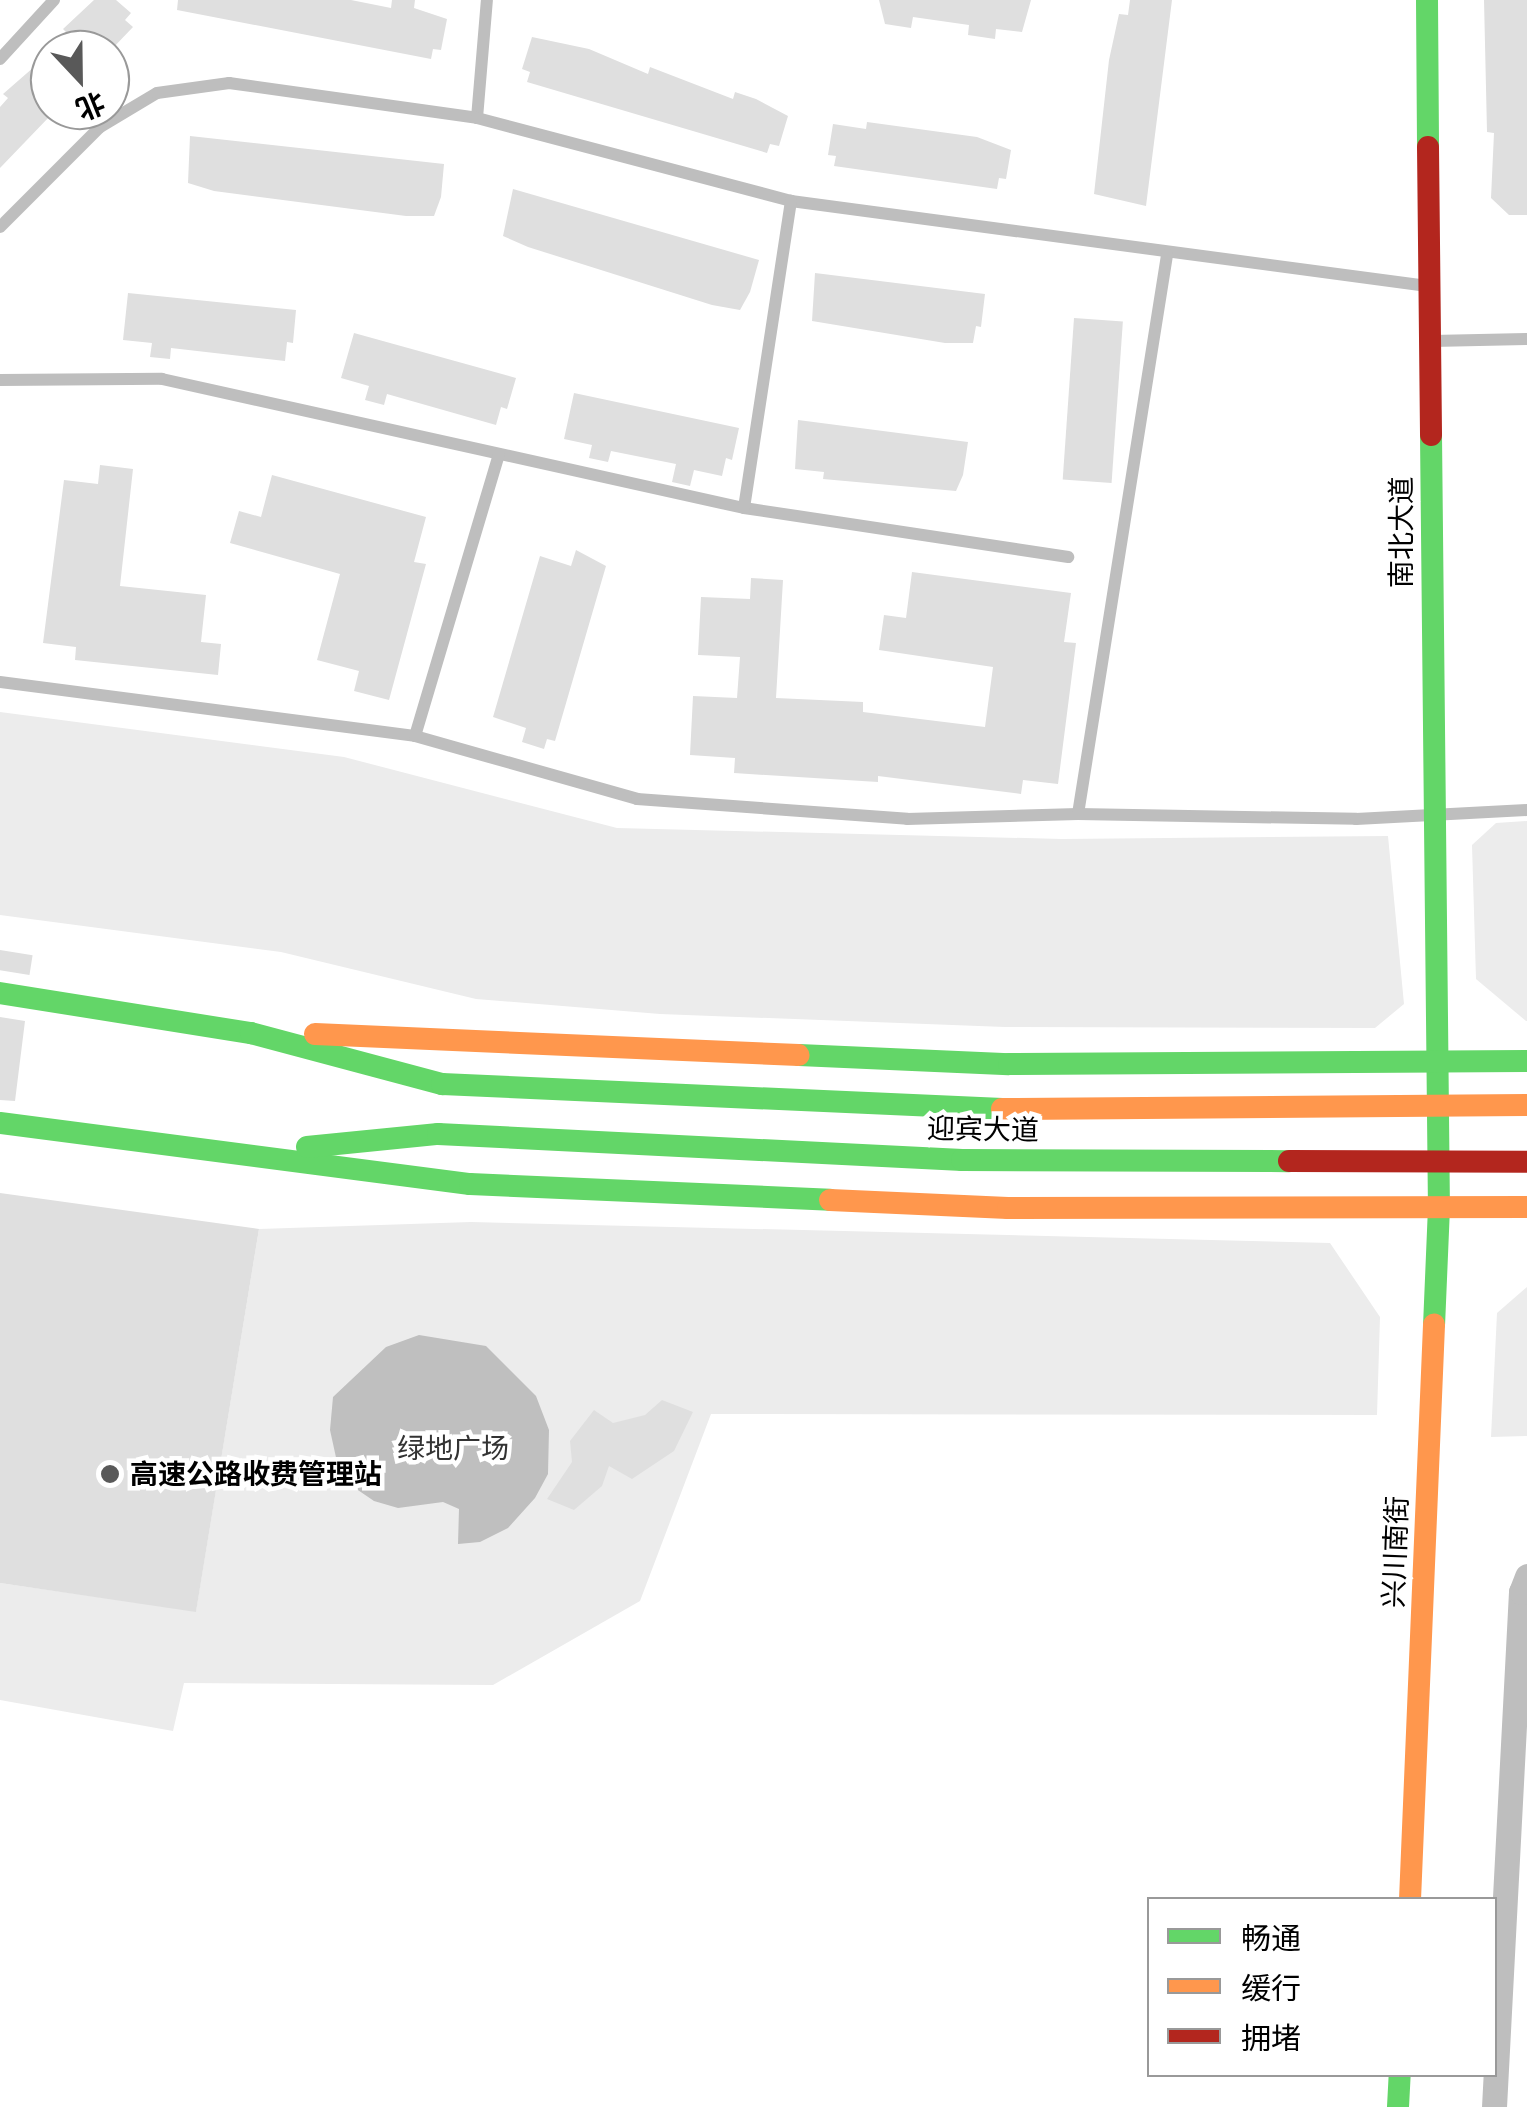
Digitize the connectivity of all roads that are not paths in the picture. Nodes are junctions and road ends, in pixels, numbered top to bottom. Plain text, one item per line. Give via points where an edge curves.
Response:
1 (54, 0) edge
2 (487, 0) edge
3 (1427, 0) edge
4 (0, 59) edge
5 (478, 118) junction
6 (790, 202) junction
7 (0, 227) edge
8 (1167, 255) junction
9 (1429, 286) junction
10 (1527, 339) edge
11 (1430, 341) junction
12 (0, 380) edge
13 (499, 454) junction
14 (744, 508) junction
15 (1068, 557) dead end
16 (0, 682) edge
17 (415, 736) junction
18 (1433, 810) junction
19 (1527, 810) edge
20 (1078, 814) junction
21 (0, 994) edge
22 (251, 1033) junction
23 (1527, 1061) edge
24 (1286, 1063) junction
25 (1435, 1063) junction
26 (1522, 1118) edge
27 (0, 1122) edge
28 (236, 1154) junction
29 (1527, 1162) edge
30 (1527, 1172) edge
31 (1439, 1207) junction
32 (1527, 1207) edge
33 (1288, 1208) junction
34 (1527, 1576) edge
35 (1410, 1897) edge
36 (1500, 1904) edge
37 (1497, 2006) edge
38 (1400, 2077) edge
39 (1495, 2077) edge
40 (1398, 2107) edge
41 (1494, 2107) edge

1 - 4 lane
2 - 5 lane
3 - 9 main road, 南北大道
5 - 6 lane
5 - 7 lane via 229,83 157,93 100,127
6 - 8 lane
6 - 14 lane
8 - 9 lane
8 - 20 lane
9 - 11 main road, 南北大道
10 - 11 lane
11 - 18 main road, 南北大道
12 - 13 lane via 162,380
13 - 14 lane
13 - 17 lane
14 - 15 lane
16 - 17 lane
17 - 20 lane via 638,799 907,819
18 - 19 lane
18 - 20 lane via 1356,818
18 - 25 main road, 南北大道
21 - 22 main road
22 - 24 main road via 1009,1064
22 - 26 main road, 迎宾大道 via 442,1084 958,1108
23 - 25 main road
24 - 25 main road
24 - 33 main road via 1335,1082 1360,1132 1349,1175
25 - 31 main road, 兴川南街
26 - 30 main road
27 - 28 main road
28 - 29 main road, 迎宾大道 via 438,1134 962,1160
28 - 33 main road via 470,1184 659,1194 1008,1208
31 - 32 main road
31 - 33 main road
31 - 35 main road, 兴川南街
34 - 36 street
36 - 37 street
38 - 40 main road
39 - 41 street

